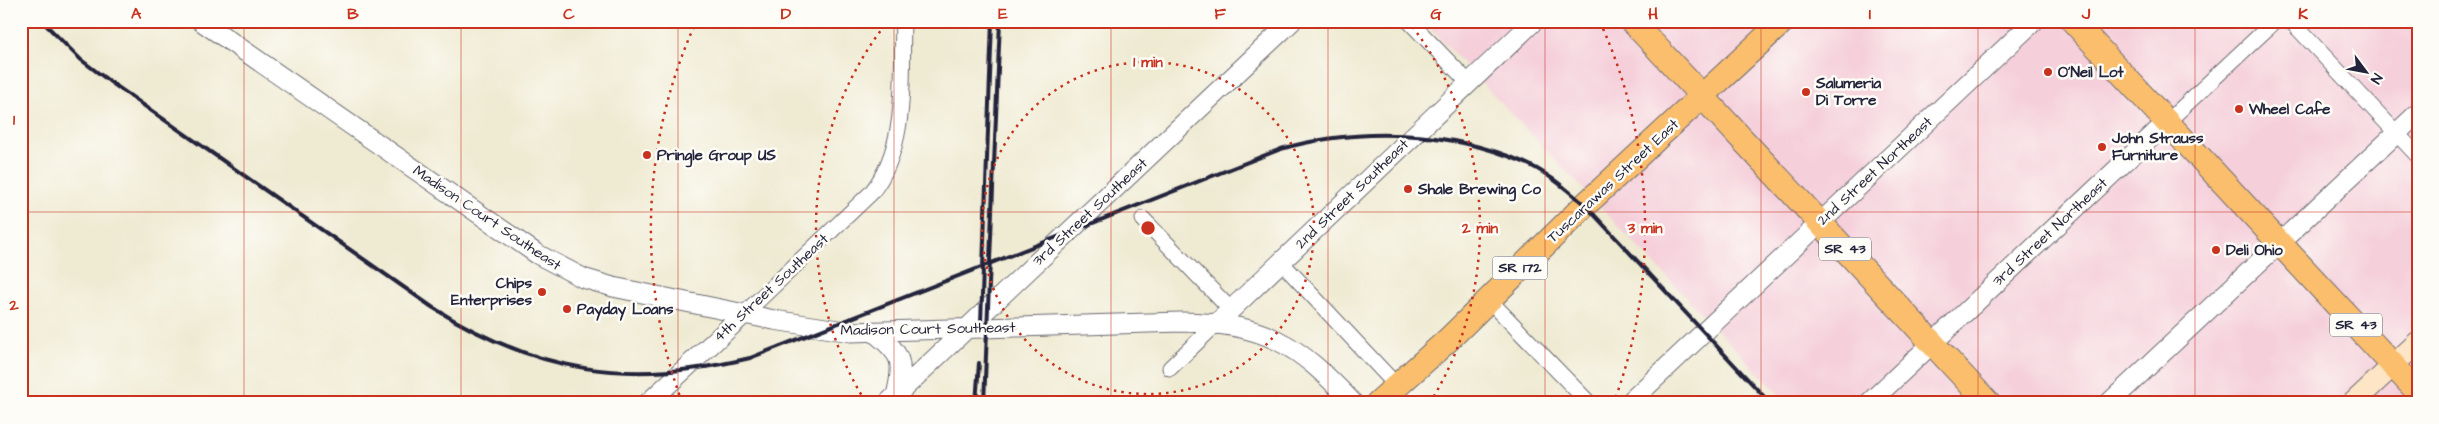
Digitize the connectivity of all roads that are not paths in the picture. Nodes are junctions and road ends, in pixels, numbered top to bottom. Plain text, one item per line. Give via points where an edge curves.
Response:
1 (201, 21) edge
2 (903, 21) edge
3 (1292, 21) edge
4 (1409, 21) edge
5 (1534, 21) edge
6 (1632, 21) edge
7 (1783, 21) edge
8 (2034, 21) edge
9 (2073, 21) edge
10 (2275, 21) edge
11 (2292, 21) edge
12 (1469, 84) junction
13 (1703, 96) junction
14 (2418, 113) edge
15 (2167, 122) junction
16 (2396, 133) junction
17 (2418, 156) edge
18 (1143, 219) dead end
19 (1820, 222) junction
20 (2279, 243) junction
21 (1281, 262) junction
22 (1488, 299) junction
23 (1231, 310) junction
24 (744, 314) junction
25 (1218, 323) junction
26 (966, 330) junction
27 (875, 333) junction
28 (2418, 342) edge
29 (1932, 343) junction
30 (2393, 365) junction
31 (1170, 368) dead end
32 (1396, 385) junction
33 (2418, 392) edge
34 (892, 399) edge
35 (648, 403) edge
36 (1353, 403) edge
37 (1378, 403) edge
38 (1589, 403) edge
39 (1629, 403) edge
40 (1869, 403) edge
41 (1988, 403) edge
42 (2109, 403) edge
43 (2353, 403) edge

1 - 24 street, Madison Court Southeast via 451,196 564,269 613,287
2 - 24 street, 4th Street Southeast via 899,120 896,145 887,169 871,193
3 - 26 street, 3rd Street Southeast
4 - 12 street
5 - 12 street, 2nd Street Southeast
6 - 13 main road, SR 43
7 - 13 main road, Tuscarawas Street East / SR 172
8 - 19 street, 2nd Street Northeast
9 - 15 main road, SR 43
10 - 15 street, 3rd Street Northeast
11 - 16 street
12 - 21 street, 2nd Street Southeast
13 - 19 main road, SR 43
13 - 22 main road, Tuscarawas Street East / SR 172
14 - 16 street
15 - 20 main road, SR 43
15 - 29 street, 3rd Street Northeast
16 - 17 street
16 - 20 street
18 - 23 street
19 - 29 main road, SR 43
19 - 39 street, 2nd Street Northeast
20 - 30 main road, SR 43
20 - 42 street
21 - 23 street, 2nd Street Southeast
21 - 32 street
22 - 32 main road, Tuscarawas Street East / SR 172 via 1449,339
22 - 38 street
23 - 25 street, 2nd Street Southeast
24 - 27 street, Madison Court Southeast via 824,330
24 - 35 street, 4th Street Southeast
25 - 26 street, Madison Court Southeast
25 - 31 street, 2nd Street Southeast
25 - 36 street, Madison Court Southeast via 1249,328 1286,344 1319,368
26 - 27 street, Madison Court Southeast
26 - 34 street, 3rd Street Southeast
27 - 34 street via 892,347 900,359 902,372
28 - 30 main road
29 - 40 street, 3rd Street Northeast
29 - 41 main road, SR 43
30 - 33 main road, SR 43
30 - 43 main road
32 - 37 main road, Tuscarawas Street East / SR 172

